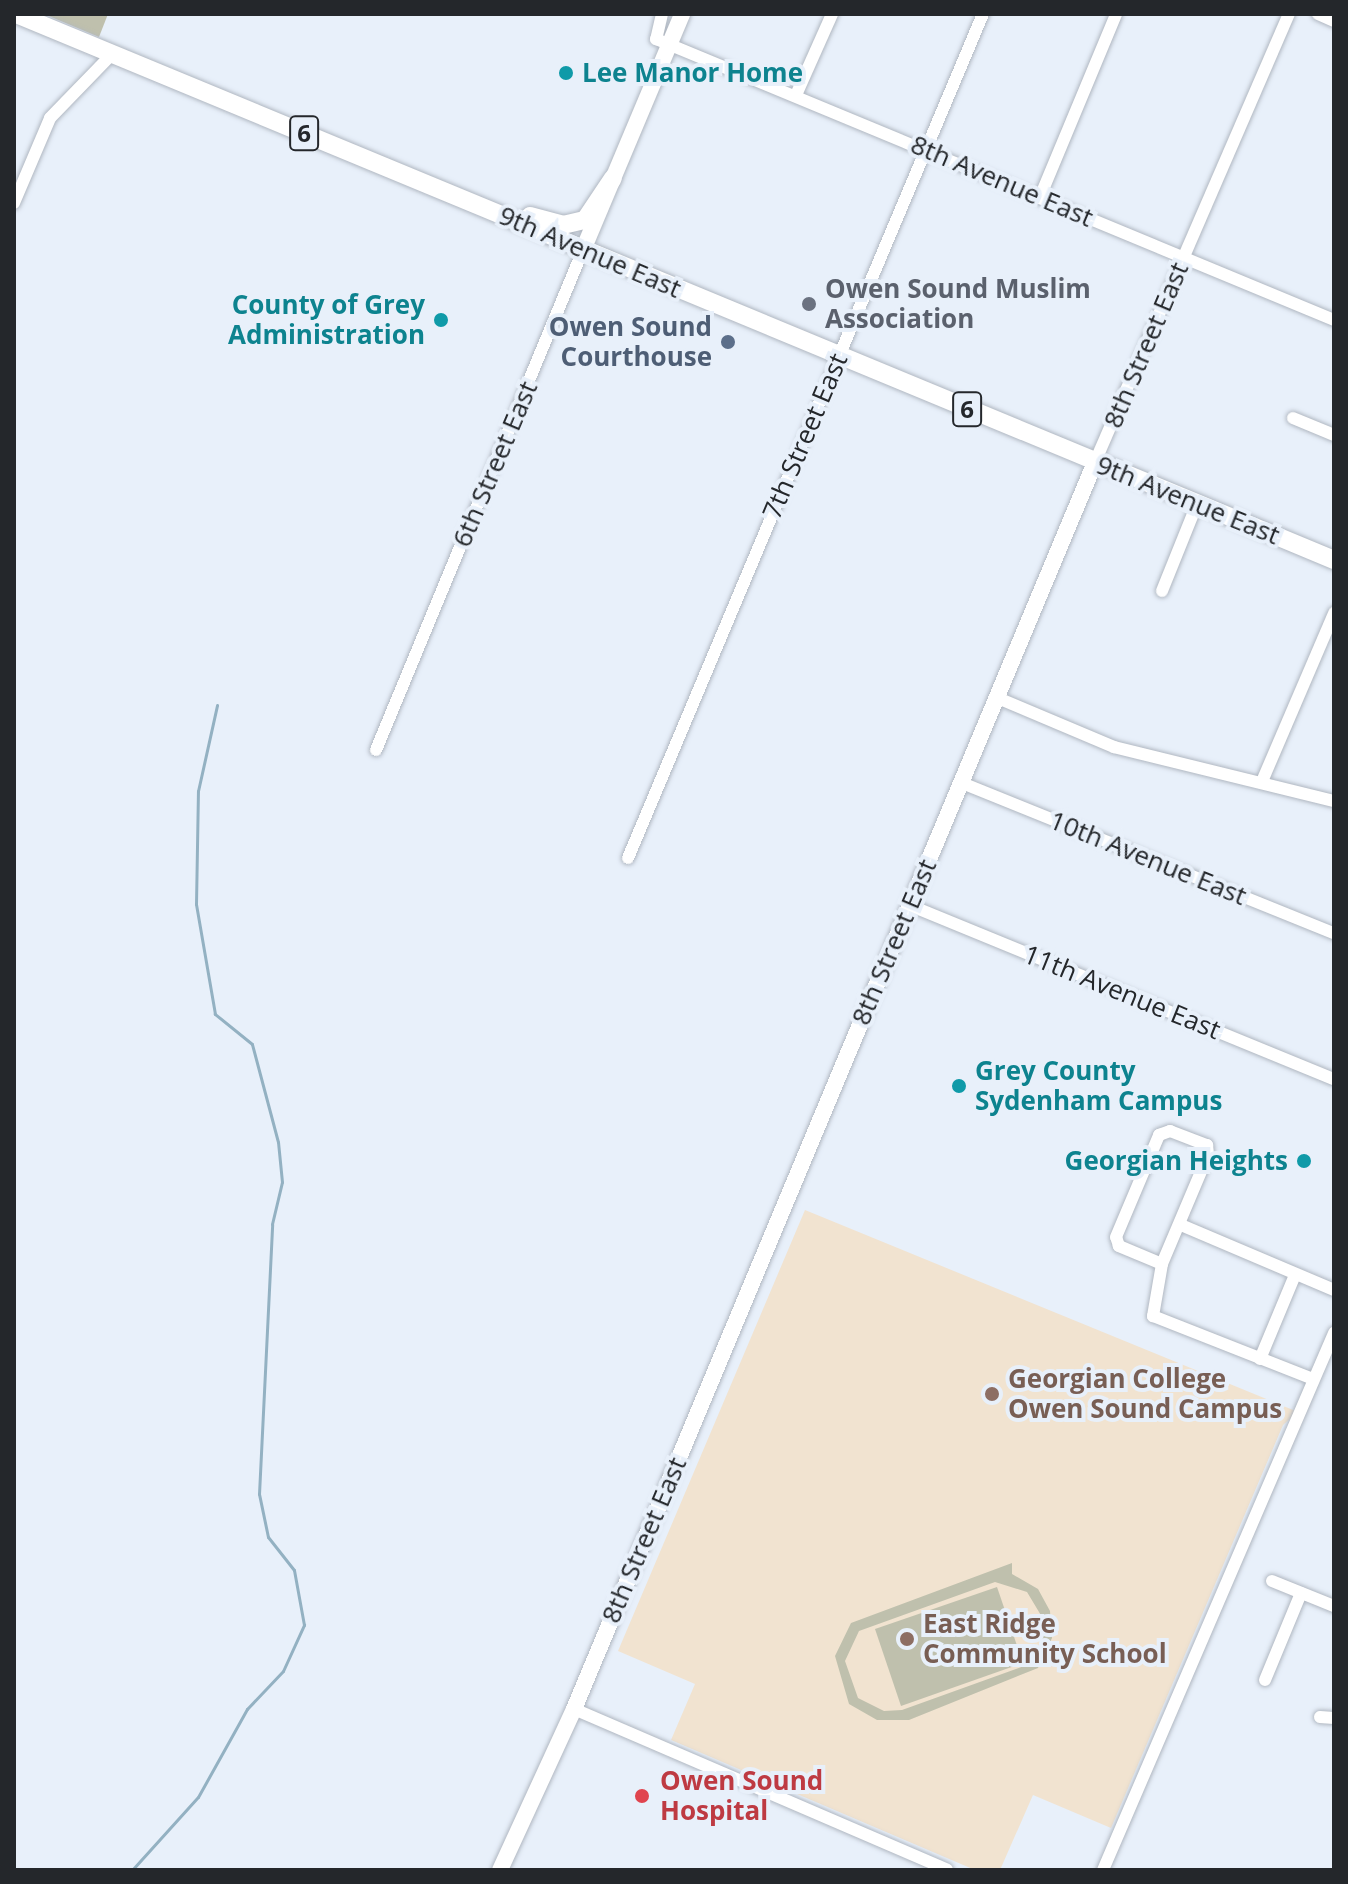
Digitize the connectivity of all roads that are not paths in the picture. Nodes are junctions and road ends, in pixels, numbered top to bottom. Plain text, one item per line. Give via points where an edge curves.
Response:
1 (16, 14) edge
2 (662, 14) edge
3 (682, 14) edge
4 (832, 14) edge
5 (983, 14) edge
6 (1116, 14) edge
7 (1289, 14) edge
8 (1318, 14) edge
9 (1334, 21) edge
10 (669, 44) junction
11 (112, 54) junction
12 (796, 95) junction
13 (927, 150) junction
14 (613, 178) junction
15 (1040, 197) junction
16 (14, 203) edge
17 (496, 213) junction
18 (583, 250) junction
19 (1184, 258) junction
20 (1334, 320) edge
21 (838, 356) junction
22 (1293, 418) dead end
23 (1334, 435) edge
24 (1095, 462) junction
25 (1197, 504) junction
26 (1334, 560) edge
27 (1162, 591) dead end
28 (1334, 613) edge
29 (998, 698) junction
30 (376, 750) dead end
31 (1263, 779) junction
32 (962, 783) junction
33 (1334, 801) edge
34 (628, 858) dead end
35 (909, 905) junction
36 (1334, 933) edge
37 (1334, 1079) edge
38 (1181, 1225) junction
39 (1162, 1264) junction
40 (1295, 1275) junction
41 (1334, 1290) edge
42 (1334, 1333) edge
43 (1260, 1359) junction
44 (1313, 1379) junction
45 (1272, 1581) dead end
46 (1301, 1593) junction
47 (1334, 1606) edge
48 (1265, 1680) dead end
49 (574, 1709) junction
50 (1320, 1717) dead end
51 (1334, 1718) edge
52 (500, 1870) edge
53 (947, 1870) edge
54 (1103, 1870) edge

1 - 11 highway, 6
2 - 10 street via 653,35
3 - 10 main road, 6th Street East
4 - 12 street
5 - 13 street, 7th Street East
6 - 15 street
7 - 19 street, 8th Street East
8 - 9 street
10 - 12 street, 8th Avenue East
10 - 14 main road, 6th Street East
11 - 16 street via 50,118
11 - 17 highway, 9th Avenue East / 6
12 - 13 street, 8th Avenue East
13 - 15 street, 8th Avenue East
13 - 21 street, 7th Street East
14 - 17 highway via 576,223
14 - 18 main road, 6th Street East
15 - 19 street, 8th Avenue East
17 - 18 highway, 9th Avenue East / 6
18 - 21 highway, 9th Avenue East / 6
18 - 30 street, 6th Street East
19 - 20 street, 8th Avenue East
19 - 24 street, 8th Street East
21 - 24 highway, 9th Avenue East / 6
21 - 34 street, 7th Street East
22 - 23 street
24 - 25 highway, 9th Avenue East / 6
24 - 29 main road, 8th Street East
25 - 26 highway, 9th Avenue East / 6
25 - 27 street
28 - 31 street
29 - 31 street via 1114,747
29 - 32 main road, 8th Street East
31 - 33 street
32 - 35 main road, 8th Street East
32 - 36 street, 10th Avenue East
35 - 37 street, 11th Avenue East
35 - 49 main road, 8th Street East
38 - 39 street
38 - 39 street via 1208,1155 1207,1145 1170,1131 1159,1135 1116,1237 1119,1246
38 - 40 street
39 - 43 street via 1153,1316
40 - 41 street
40 - 43 street
42 - 44 street
43 - 44 street
44 - 54 street
45 - 46 street
46 - 47 street
46 - 48 street
49 - 52 main road, 8th Street East
49 - 53 street
50 - 51 street

